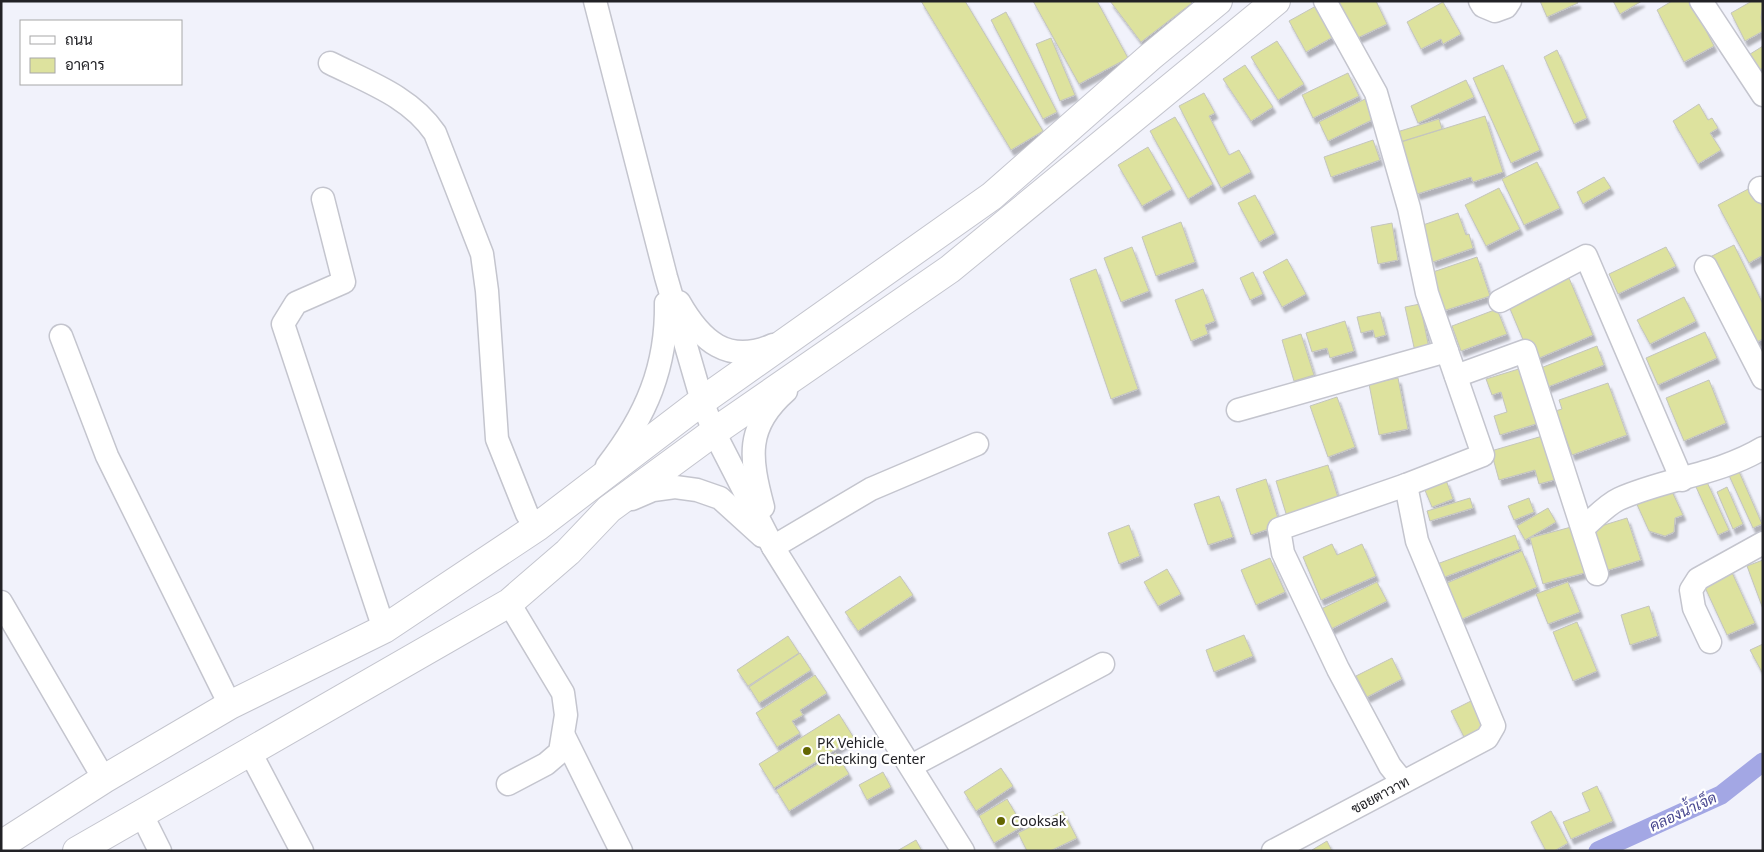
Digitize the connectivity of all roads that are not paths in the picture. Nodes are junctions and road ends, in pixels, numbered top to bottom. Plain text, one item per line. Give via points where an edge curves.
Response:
1 (595, 1) edge
2 (1218, 1) edge
3 (1276, 1) edge
4 (1325, 1) edge
5 (1480, 1) edge
6 (1510, 1) edge
7 (1701, 1) edge
8 (330, 64) dead end
9 (1763, 94) edge
10 (323, 199) dead end
11 (1706, 267) dead end
12 (666, 277) junction
13 (1500, 302) dead end
14 (796, 334) junction
15 (62, 336) dead end
16 (833, 349) junction
17 (1448, 351) junction
18 (1456, 376) junction
19 (1763, 378) edge
20 (702, 401) junction
21 (1238, 410) dead end
22 (714, 432) junction
23 (977, 444) dead end
24 (1763, 448) edge
25 (1682, 480) junction
26 (1406, 485) junction
27 (591, 486) junction
28 (609, 510) junction
29 (537, 527) junction
30 (1583, 528) junction
31 (1763, 543) edge
32 (773, 547) junction
33 (1597, 574) dead end
34 (1, 602) edge
35 (509, 603) junction
36 (384, 629) junction
37 (1710, 642) dead end
38 (1103, 664) dead end
39 (230, 705) junction
40 (564, 736) junction
41 (250, 752) junction
42 (911, 766) junction
43 (104, 780) junction
44 (1403, 782) junction
45 (508, 784) dead end
46 (142, 815) junction
47 (1, 845) edge
48 (77, 851) edge
49 (160, 851) edge
50 (302, 851) edge
51 (621, 851) edge
52 (963, 851) edge
53 (1273, 851) edge

1 - 12 street
2 - 14 main road via 992,196
3 - 16 main road via 950,269
4 - 17 street via 1376,93 1409,208 1427,293
5 - 6 street via 1495,12
7 - 9 street
8 - 29 street via 408,103 425,117 435,132 482,254 497,438 527,514
10 - 36 street via 344,282 296,303 283,324
11 - 19 street
12 - 14 street via 688,317 706,338 726,352 745,354 760,351
12 - 20 street
12 - 27 street via 666,331 660,366 648,402 628,439
13 - 25 street via 1586,256
14 - 20 main road
15 - 39 street via 107,456
16 - 22 main road
16 - 32 street via 771,404 757,427 753,452 755,480
17 - 18 street
17 - 21 street
18 - 26 street via 1483,455
18 - 30 street via 1524,351
20 - 22 street
20 - 27 main road
22 - 28 main road
22 - 32 street
23 - 32 street via 871,489
24 - 25 street via 1713,471
25 - 30 street via 1659,484 1617,500
26 - 44 street, ซอยตาวาท via 1417,541 1494,726 1487,738
26 - 44 street via 1279,529 1283,553 1338,669 1390,766
27 - 29 main road
28 - 32 street via 653,490 675,487 696,490 720,498
28 - 35 main road via 568,552
29 - 36 main road
30 - 33 street
31 - 37 street via 1698,579 1691,590 1694,608
32 - 42 street
34 - 43 street
35 - 40 street via 563,692
35 - 41 main road
36 - 39 main road
38 - 42 street
39 - 43 main road
40 - 45 street via 560,752 546,764
40 - 51 street
41 - 46 main road
41 - 50 street
42 - 52 street
43 - 47 main road
44 - 53 street, ซอยตาวาท
46 - 48 main road
46 - 49 street

